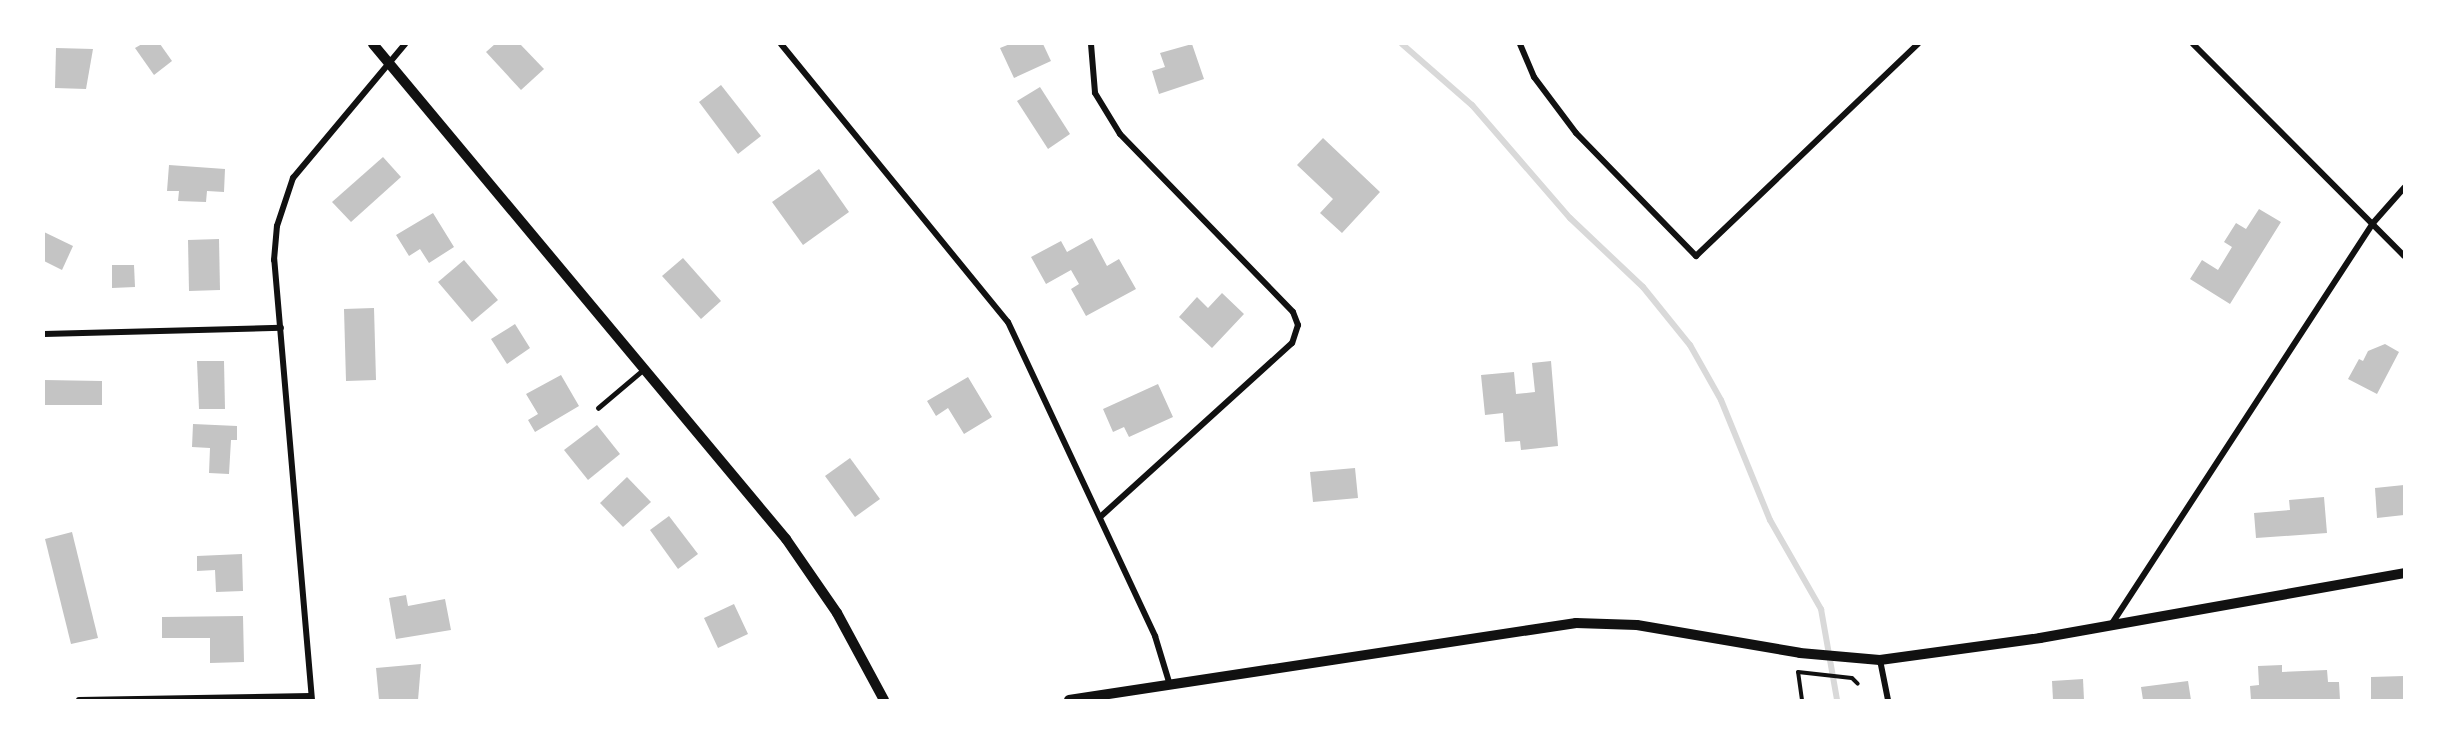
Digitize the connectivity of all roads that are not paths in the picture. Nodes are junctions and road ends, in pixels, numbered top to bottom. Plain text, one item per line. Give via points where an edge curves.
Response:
1 (373, 44) edge
2 (405, 44) edge
3 (781, 44) edge
4 (1091, 44) edge
5 (1520, 44) edge
6 (1918, 44) edge
7 (2193, 44) edge
8 (391, 63) junction
9 (2404, 188) edge
10 (2373, 224) junction
11 (2404, 256) edge
12 (281, 328) junction
13 (44, 334) edge
14 (644, 369) junction
15 (598, 408) dead end
16 (1100, 517) junction
17 (2404, 573) edge
18 (2110, 626) junction
19 (1880, 660) junction
20 (1170, 685) junction
21 (311, 698) edge
22 (79, 700) edge
23 (884, 700) edge
24 (1069, 700) edge
25 (1888, 700) edge

1 - 8 street
2 - 8 street
3 - 16 street via 1008,322
4 - 16 street via 1095,93 1120,134 1293,312 1298,325 1292,344
5 - 6 street via 1534,77 1576,133 1696,256
7 - 10 street
8 - 12 street via 293,178 282,200 274,260
8 - 14 street
9 - 10 street
10 - 11 street
10 - 18 street
12 - 13 street
12 - 21 street
14 - 15 lane
14 - 23 street via 786,539 837,613
16 - 20 street via 1155,636
17 - 18 street
18 - 19 street
19 - 20 street via 1800,653 1637,625 1576,623
19 - 25 street
20 - 24 street
21 - 22 street

